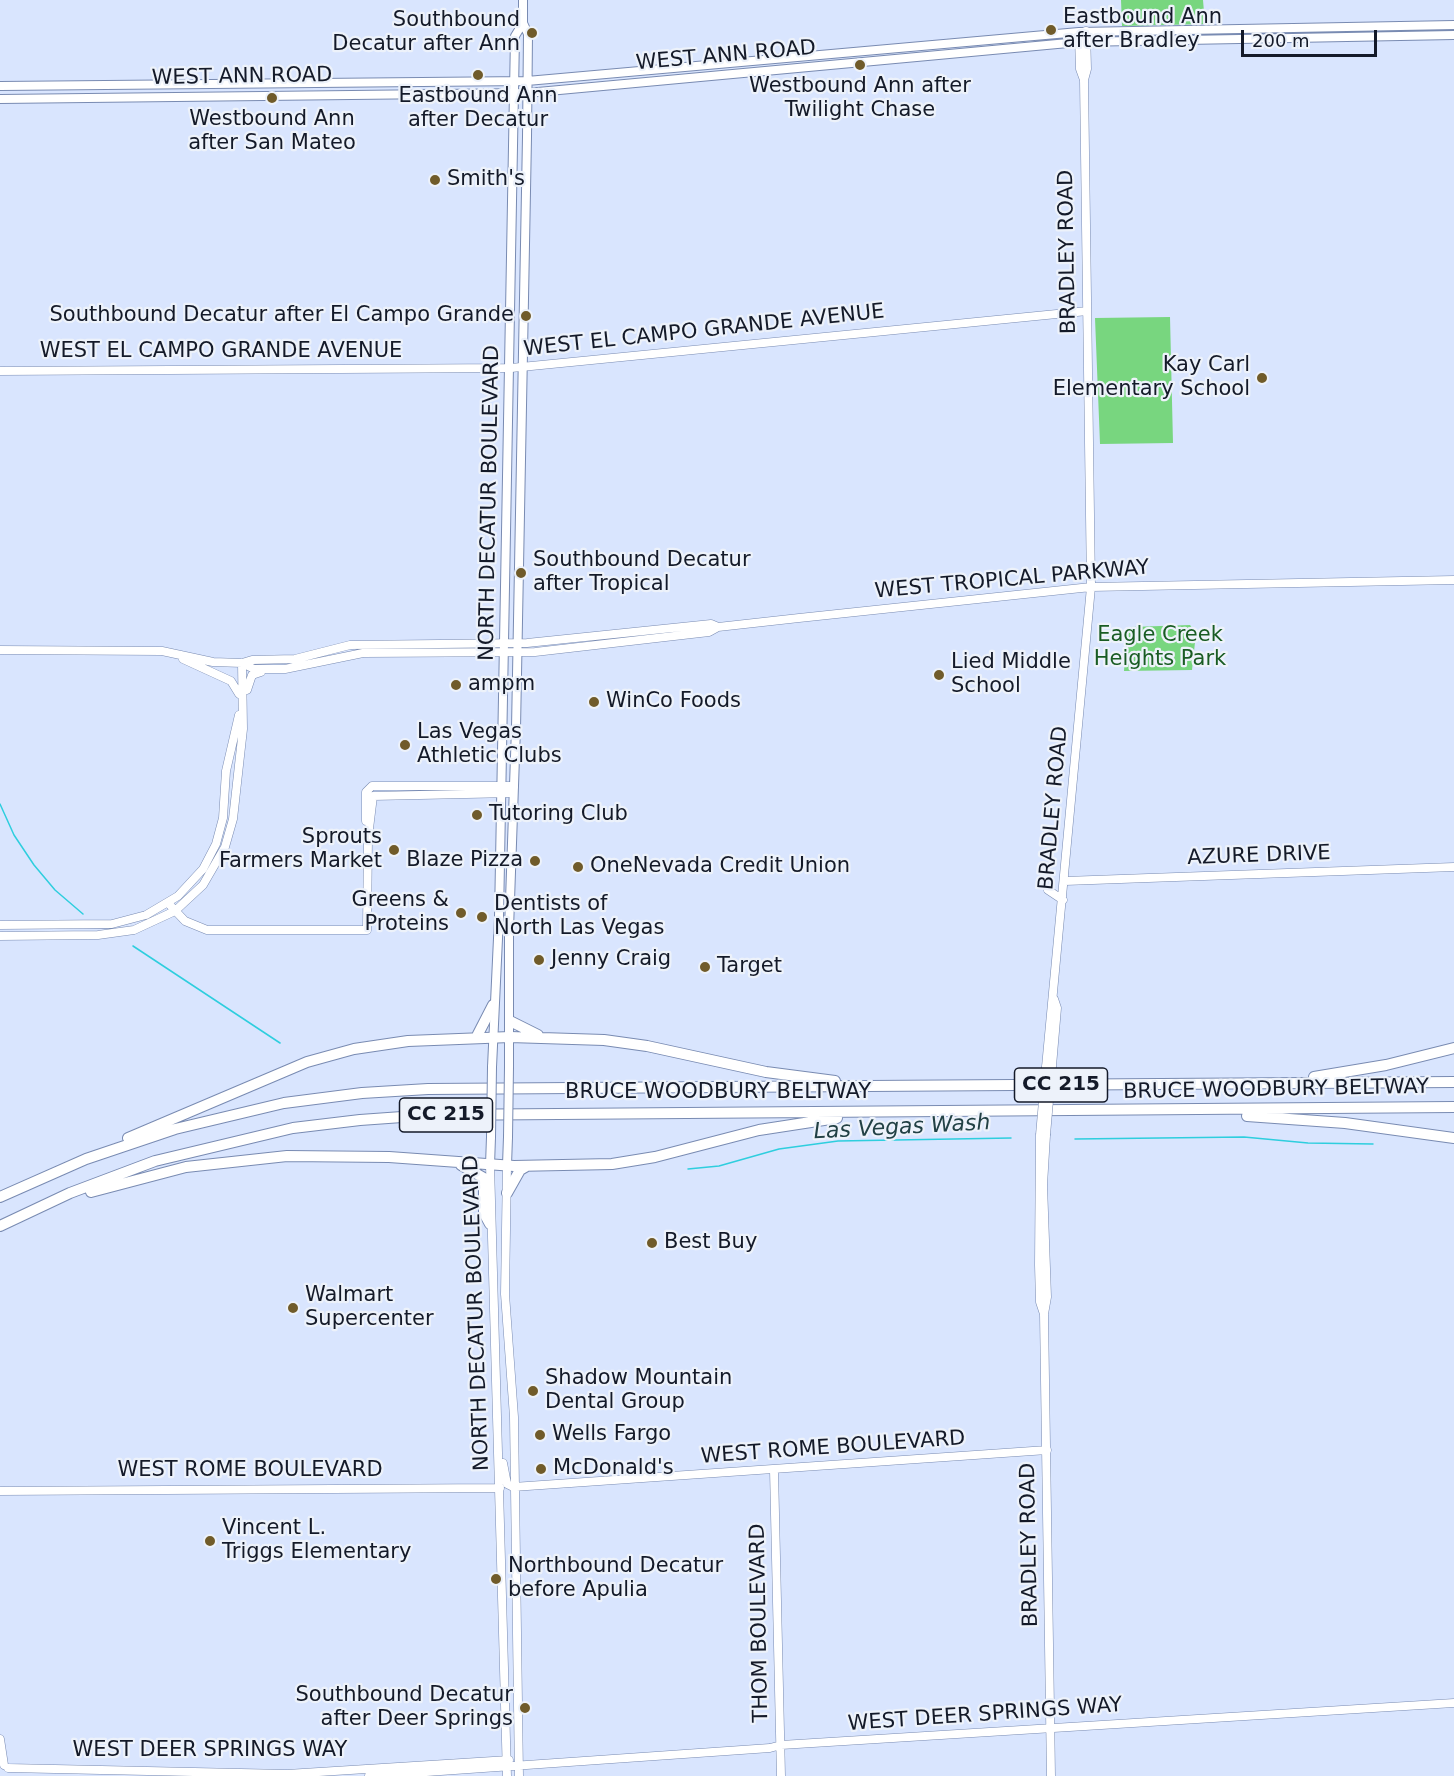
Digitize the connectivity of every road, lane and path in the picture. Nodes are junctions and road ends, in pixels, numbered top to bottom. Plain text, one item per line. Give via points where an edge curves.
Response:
1 (523, 0) edge
2 (523, 23) junction
3 (1454, 24) edge
4 (1082, 32) junction
5 (1454, 35) edge
6 (1083, 41) junction
7 (515, 81) junction
8 (527, 81) junction
9 (418, 82) junction
10 (382, 83) junction
11 (0, 86) edge
12 (107, 86) junction
13 (352, 93) junction
14 (381, 93) junction
15 (514, 93) junction
16 (527, 93) junction
17 (131, 96) junction
18 (77, 97) junction
19 (0, 99) edge
20 (513, 181) junction
21 (526, 207) junction
22 (513, 225) junction
23 (526, 225) junction
24 (1087, 312) junction
25 (523, 367) junction
26 (511, 368) junction
27 (0, 371) edge
28 (1454, 580) edge
29 (1090, 587) junction
30 (718, 627) junction
31 (668, 628) junction
32 (646, 639) junction
33 (517, 643) junction
34 (504, 648) junction
35 (0, 650) edge
36 (162, 651) junction
37 (517, 653) junction
38 (243, 663) junction
39 (285, 669) junction
40 (239, 694) junction
41 (242, 745) junction
42 (500, 789) junction
43 (514, 789) junction
44 (376, 790) junction
45 (445, 790) junction
46 (1454, 867) edge
47 (1065, 881) junction
48 (1048, 890) dead end
49 (1064, 900) junction
50 (168, 903) junction
51 (175, 911) junction
52 (0, 925) edge
53 (0, 936) edge
54 (493, 1005) junction
55 (510, 1021) junction
56 (510, 1037) junction
57 (477, 1038) junction
58 (493, 1038) junction
59 (544, 1038) junction
60 (1454, 1048) edge
61 (1454, 1082) edge
62 (1239, 1083) junction
63 (883, 1086) junction
64 (1454, 1107) edge
65 (1136, 1110) junction
66 (897, 1112) junction
67 (1454, 1138) edge
68 (456, 1162) junction
69 (490, 1165) junction
70 (507, 1165) junction
71 (527, 1166) junction
72 (56, 1172) junction
73 (507, 1193) junction
74 (0, 1197) edge
75 (12, 1220) junction
76 (490, 1224) junction
77 (0, 1226) edge
78 (498, 1406) junction
79 (512, 1407) junction
80 (498, 1416) junction
81 (514, 1417) junction
82 (499, 1447) junction
83 (1047, 1450) junction
84 (774, 1470) junction
85 (513, 1487) junction
86 (500, 1488) junction
87 (0, 1491) edge
88 (514, 1520) junction
89 (1454, 1703) edge
90 (1051, 1730) junction
91 (0, 1739) edge
92 (781, 1745) junction
93 (519, 1764) junction
94 (5, 1768) edge
95 (506, 1768) edge
96 (369, 1776) edge
97 (519, 1776) edge
98 (781, 1776) edge
99 (1051, 1776) edge

1 - 2 main road, NORTH DECATUR BOULEVARD
2 - 7 main road, NORTH DECATUR BOULEVARD via 515,36
2 - 8 main road, NORTH DECATUR BOULEVARD via 528,34
3 - 4 main road, WEST ANN ROAD
4 - 6 street, BRADLEY ROAD
4 - 8 main road, WEST ANN ROAD
5 - 6 main road, WEST ANN ROAD
6 - 16 main road, WEST ANN ROAD
6 - 24 street, BRADLEY ROAD via 1087,69
7 - 8 main road, WEST ANN ROAD
7 - 9 main road, WEST ANN ROAD
7 - 15 main road, NORTH DECATUR BOULEVARD
8 - 16 main road, NORTH DECATUR BOULEVARD
9 - 10 main road, WEST ANN ROAD
9 - 14 main road
10 - 12 main road, WEST ANN ROAD
10 - 13 main road via 376,89
11 - 12 main road, WEST ANN ROAD
12 - 17 main road
12 - 18 main road via 103,90 79,92
13 - 14 main road, WEST ANN ROAD
13 - 17 main road, WEST ANN ROAD
14 - 15 main road, WEST ANN ROAD
15 - 16 main road, WEST ANN ROAD
15 - 20 main road, NORTH DECATUR BOULEVARD
16 - 21 main road, NORTH DECATUR BOULEVARD
17 - 18 main road, WEST ANN ROAD
18 - 19 main road, WEST ANN ROAD
20 - 21 main road via 519,184
20 - 22 main road, NORTH DECATUR BOULEVARD
21 - 23 main road, NORTH DECATUR BOULEVARD
22 - 23 main road
22 - 26 main road, NORTH DECATUR BOULEVARD
23 - 25 main road, NORTH DECATUR BOULEVARD
24 - 25 street, WEST EL CAMPO GRANDE AVENUE
24 - 29 street, BRADLEY ROAD
25 - 26 street, WEST EL CAMPO GRANDE AVENUE
25 - 33 main road, NORTH DECATUR BOULEVARD
26 - 27 street, WEST EL CAMPO GRANDE AVENUE
26 - 34 main road, NORTH DECATUR BOULEVARD
28 - 29 street, WEST TROPICAL PARKWAY
29 - 30 street, WEST TROPICAL PARKWAY
29 - 47 street, BRADLEY ROAD
30 - 31 street, WEST TROPICAL PARKWAY via 711,624
30 - 32 street, WEST TROPICAL PARKWAY via 709,632
31 - 32 street
31 - 33 street, WEST TROPICAL PARKWAY
32 - 37 street, WEST TROPICAL PARKWAY
33 - 34 street, WEST TROPICAL PARKWAY
33 - 37 main road, NORTH DECATUR BOULEVARD
34 - 37 street, WEST TROPICAL PARKWAY
34 - 38 street, WEST TROPICAL PARKWAY via 350,645 295,659
34 - 39 street, WEST TROPICAL PARKWAY via 363,653
34 - 42 main road, NORTH DECATUR BOULEVARD
35 - 36 street, WEST TROPICAL PARKWAY
36 - 38 street, WEST TROPICAL PARKWAY via 213,662
36 - 40 street via 204,666 229,680
37 - 43 main road, NORTH DECATUR BOULEVARD
38 - 39 street, WEST TROPICAL PARKWAY via 254,669
38 - 40 street
38 - 41 street
39 - 41 street via 257,672 250,677
40 - 50 street via 239,720 226,771 223,818 216,844 203,868
41 - 51 street via 225,847 203,885
42 - 43 street
42 - 45 street
42 - 54 main road, NORTH DECATUR BOULEVARD via 499,929
43 - 55 main road, NORTH DECATUR BOULEVARD
44 - 45 street
44 - 45 street
44 - 51 street via 369,787 366,792 367,930 212,931 189,923
46 - 47 street, AZURE DRIVE
47 - 49 street, BRADLEY ROAD
48 - 49 street
49 - 83 street, BRADLEY ROAD, bridge via 1043,1135
50 - 51 street
50 - 52 street via 146,915 112,924
51 - 53 street via 150,925 115,933
54 - 57 highway
54 - 58 main road, NORTH DECATUR BOULEVARD
55 - 56 main road, NORTH DECATUR BOULEVARD
55 - 59 highway
56 - 58 highway
56 - 59 highway
56 - 70 main road, NORTH DECATUR BOULEVARD, bridge
57 - 58 highway
57 - 72 highway via 394,1042 319,1059
58 - 69 main road, NORTH DECATUR BOULEVARD, bridge
59 - 63 highway via 637,1044 766,1072
60 - 62 highway via 1358,1071
61 - 62 highway, BRUCE WOODBURY BELTWAY / CC 215
62 - 63 highway, BRUCE WOODBURY BELTWAY / CC 215
63 - 72 highway, BRUCE WOODBURY BELTWAY / CC 215 via 428,1089 362,1093 284,1103 212,1119 140,1140
64 - 65 highway, BRUCE WOODBURY BELTWAY / CC 215
65 - 66 highway, BRUCE WOODBURY BELTWAY / CC 215
65 - 67 highway via 1305,1119
66 - 71 highway via 773,1127 622,1163
66 - 75 highway, BRUCE WOODBURY BELTWAY / CC 215 via 430,1115 293,1128 155,1161
68 - 69 highway
68 - 75 highway via 320,1155 224,1161 137,1178
68 - 76 highway via 483,1176 484,1212
69 - 70 highway
69 - 76 street, NORTH DECATUR BOULEVARD
70 - 71 highway
70 - 73 street, NORTH DECATUR BOULEVARD
71 - 73 highway via 520,1170
72 - 74 highway, BRUCE WOODBURY BELTWAY / CC 215
73 - 79 street, NORTH DECATUR BOULEVARD via 505,1294
75 - 77 highway, BRUCE WOODBURY BELTWAY / CC 215
76 - 78 street, NORTH DECATUR BOULEVARD
78 - 79 street
78 - 80 street, NORTH DECATUR BOULEVARD
79 - 81 street, NORTH DECATUR BOULEVARD
80 - 81 street
80 - 82 street, NORTH DECATUR BOULEVARD
81 - 85 street, NORTH DECATUR BOULEVARD
82 - 85 street via 507,1484
82 - 86 street, NORTH DECATUR BOULEVARD
83 - 84 street, WEST ROME BOULEVARD
83 - 90 street, BRADLEY ROAD
84 - 85 street, WEST ROME BOULEVARD
84 - 92 street, THOM BOULEVARD
85 - 88 street, NORTH DECATUR BOULEVARD
86 - 87 street, WEST ROME BOULEVARD
86 - 88 street via 507,1494
86 - 95 street, NORTH DECATUR BOULEVARD
88 - 93 street, NORTH DECATUR BOULEVARD
89 - 90 street, WEST DEER SPRINGS WAY
90 - 92 street, WEST DEER SPRINGS WAY
90 - 99 street, BRADLEY ROAD
91 - 94 street
92 - 93 street, WEST DEER SPRINGS WAY via 770,1749
92 - 98 street, THOM BOULEVARD
93 - 95 street, WEST DEER SPRINGS WAY
93 - 97 street, NORTH DECATUR BOULEVARD
94 - 95 street, WEST DEER SPRINGS WAY via 279,1774
95 - 96 street, WEST DEER SPRINGS WAY

